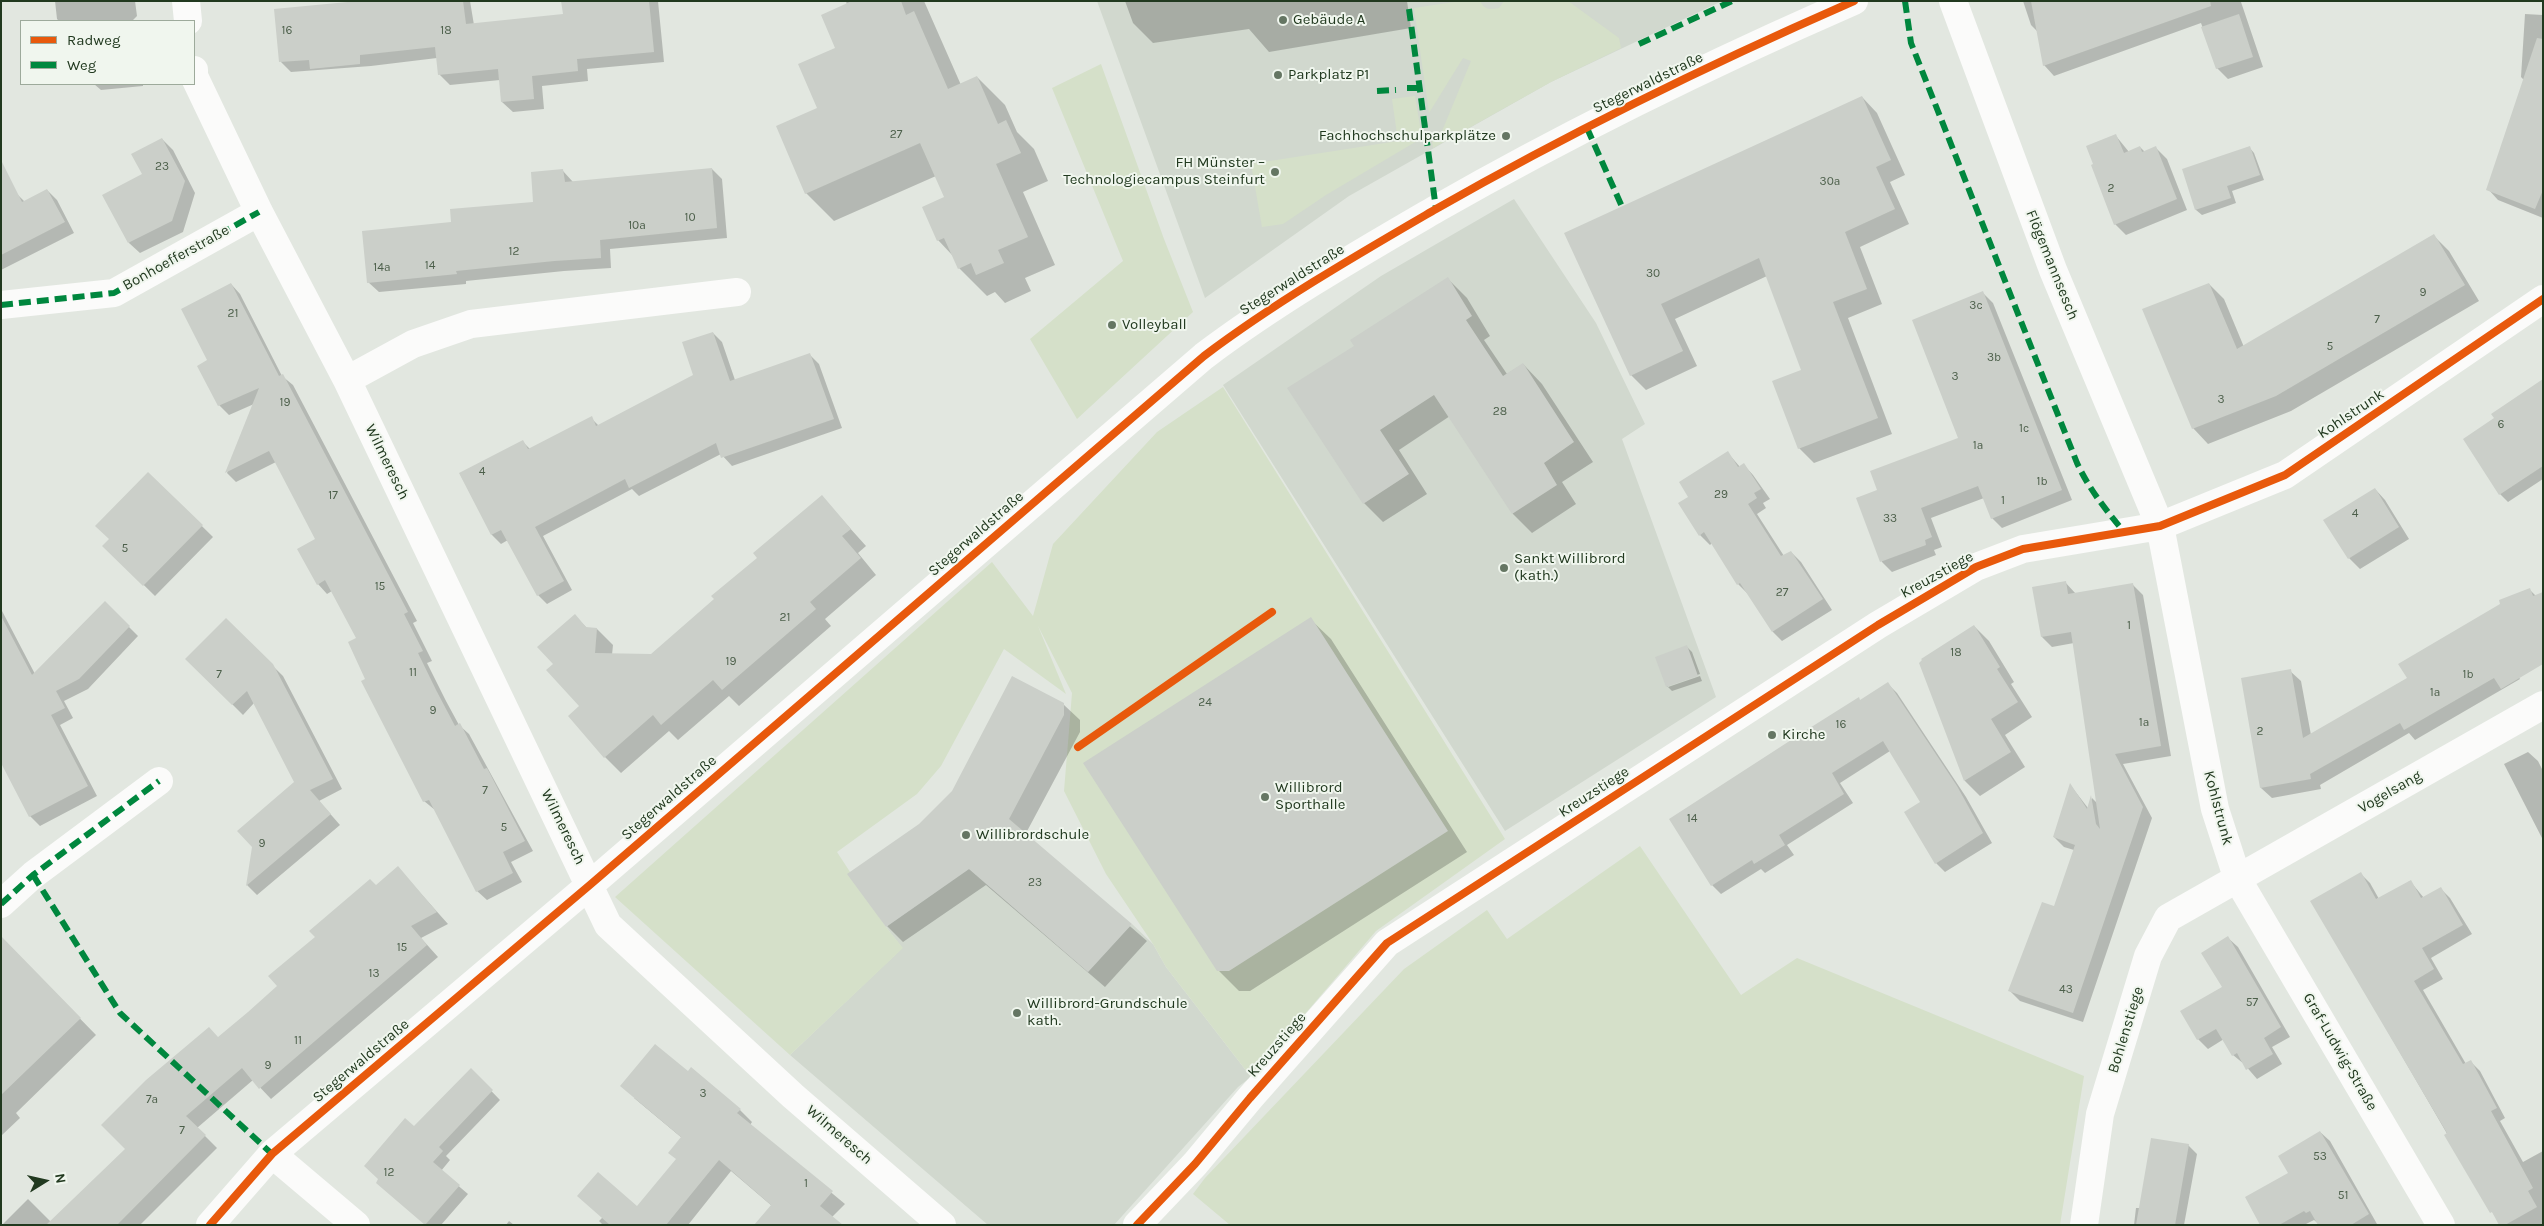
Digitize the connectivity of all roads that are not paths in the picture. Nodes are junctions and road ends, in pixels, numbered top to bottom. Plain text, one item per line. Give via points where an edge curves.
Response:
1 (186, 1) edge
2 (1854, 1) edge
3 (1953, 1) edge
4 (188, 20) edge
5 (195, 78) edge
6 (259, 212) junction
7 (737, 292) dead end
8 (2543, 299) edge
9 (1, 305) edge
10 (347, 380) junction
11 (2160, 526) junction
12 (2543, 705) edge
13 (159, 781) dead end
14 (2238, 880) junction
15 (590, 884) junction
16 (1, 904) edge
17 (272, 1154) junction
18 (210, 1225) edge
19 (356, 1225) edge
20 (942, 1225) edge
21 (1137, 1225) edge
22 (2084, 1225) edge
23 (2441, 1225) edge

1 - 4 street
2 - 15 street, Stegerwaldstraße via 1653,94 1484,182 1366,250 1237,331 1122,425
3 - 11 street, Flögemannsesch via 2053,270
5 - 6 street, Wilmeresch
6 - 9 street, Bonhoefferstraße via 114,293
6 - 10 street, Wilmeresch
7 - 10 street via 471,324 413,344
8 - 11 street, Kohlstrunk via 2285,475
10 - 15 street, Wilmeresch
11 - 14 street, Kohlstrunk via 2215,808
11 - 21 street, Kreuzstiege via 2023,549 1976,567 1878,625 1386,943 1195,1164
12 - 14 street, Vogelsang
13 - 16 street via 33,875
14 - 22 street, Bohlenstiege via 2168,918 2148,956 2100,1114
14 - 23 street, Graf-Ludwig-Straße
15 - 17 street, Stegerwaldstraße
15 - 20 street, Wilmeresch via 608,925 793,1096
17 - 18 street, Stegerwaldstraße
17 - 19 street

